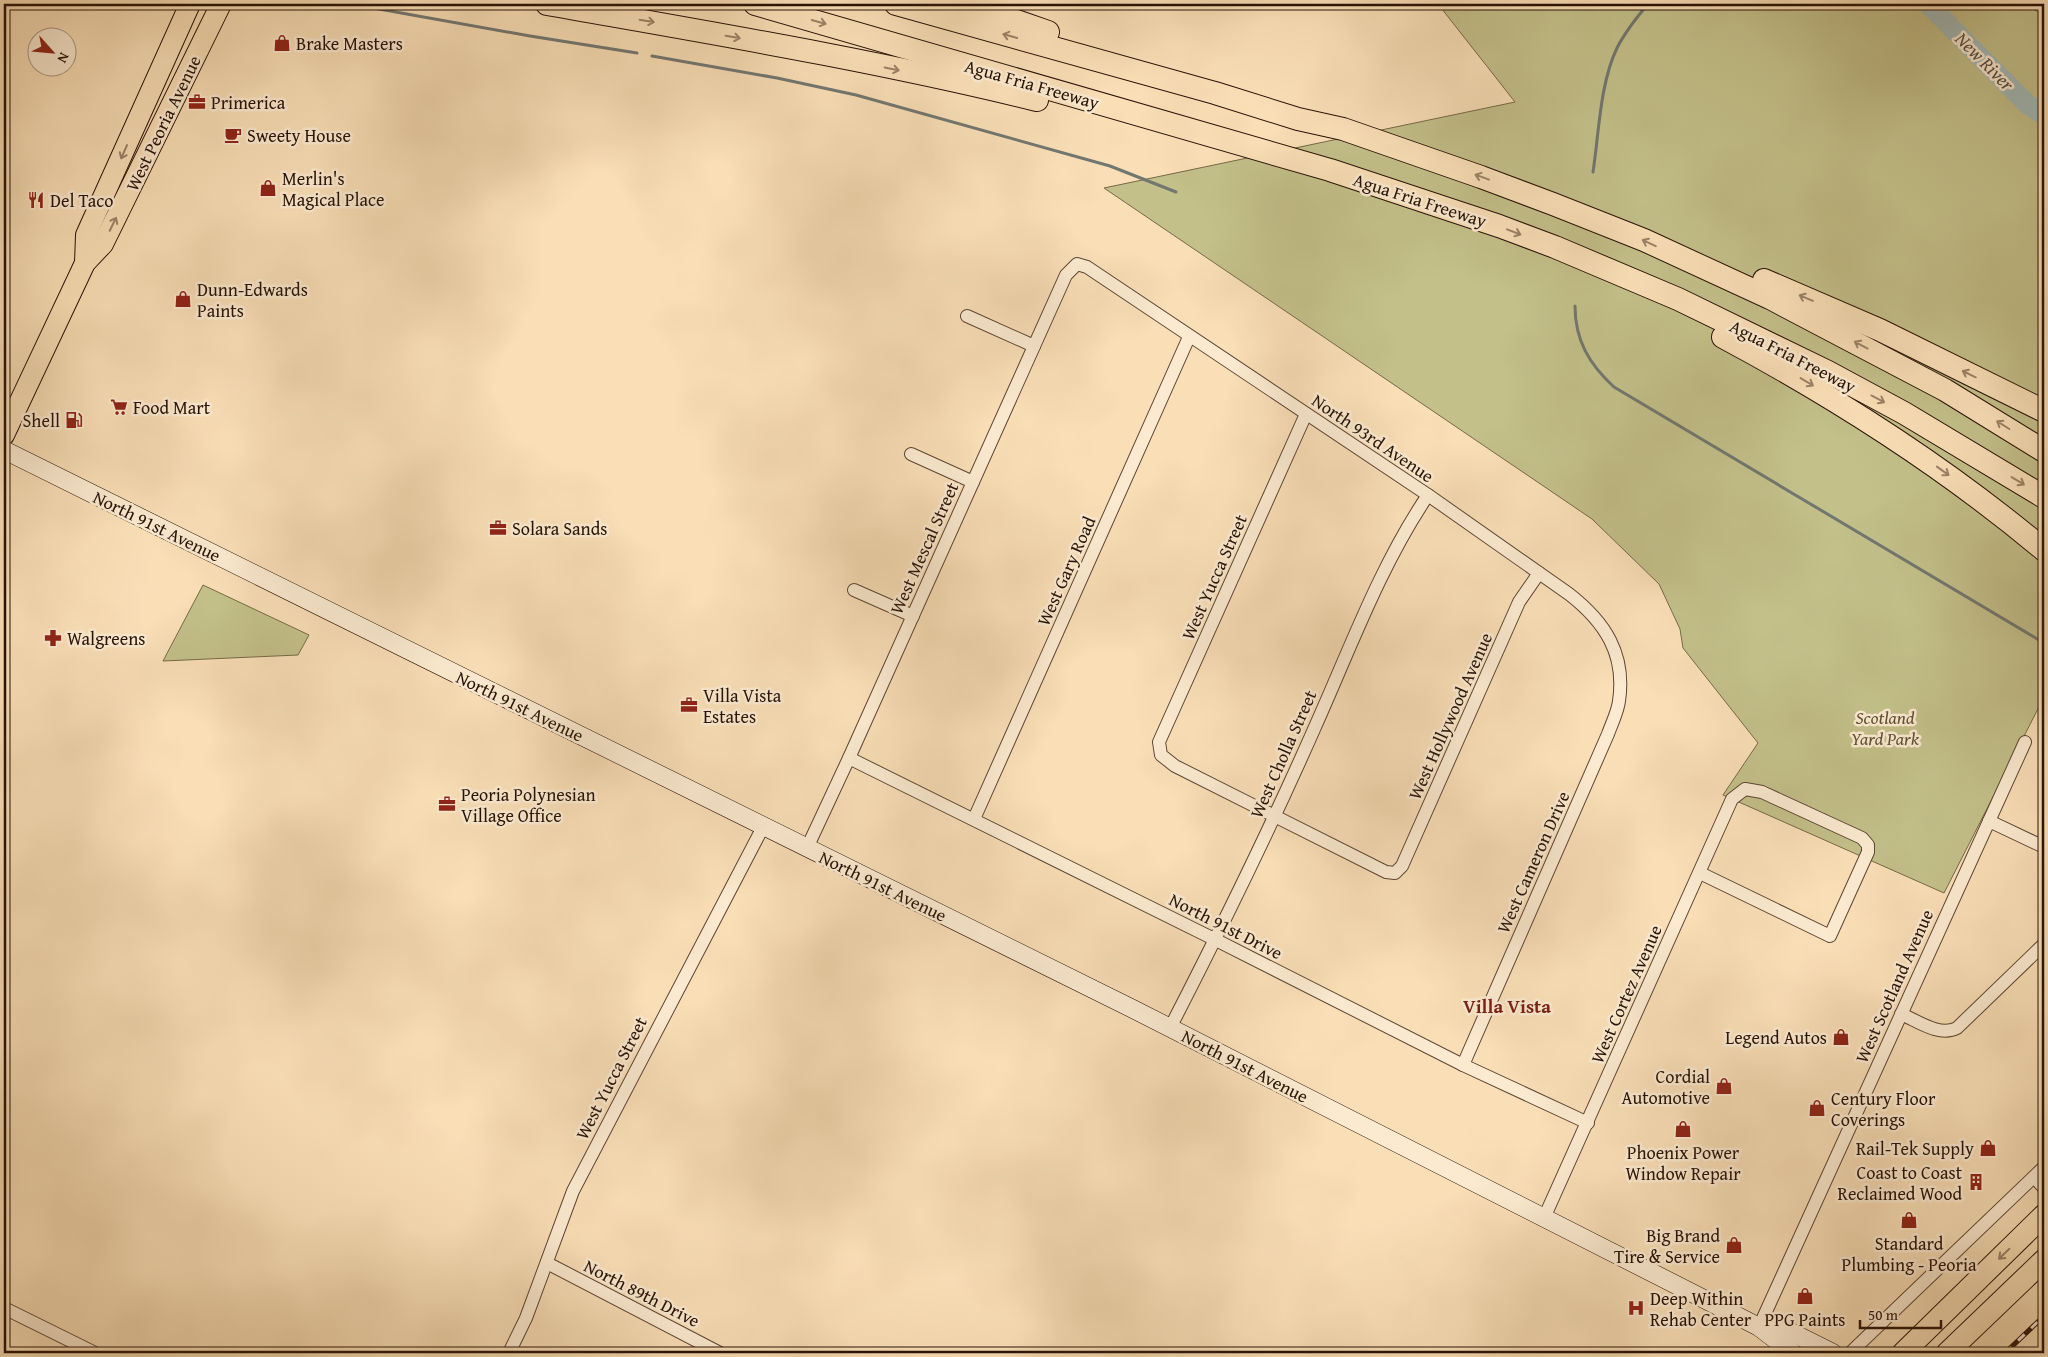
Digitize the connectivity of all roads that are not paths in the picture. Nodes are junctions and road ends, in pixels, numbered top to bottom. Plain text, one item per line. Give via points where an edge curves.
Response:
1 (190, 4) edge
2 (221, 4) edge
3 (547, 4) edge
4 (755, 4) edge
5 (896, 4) edge
6 (968, 4) edge
7 (170, 49) junction
8 (1343, 129) junction
9 (153, 143) junction
10 (1330, 170) junction
11 (85, 263) junction
12 (1077, 264) joint
13 (1693, 264) junction
14 (1678, 300) junction
15 (967, 316) dead end
16 (1189, 337) junction
17 (1034, 346) junction
18 (2044, 410) edge
19 (1306, 414) junction
20 (4, 435) edge
21 (4, 450) edge
22 (2044, 451) edge
23 (911, 454) dead end
24 (973, 482) junction
25 (1428, 495) junction
26 (2044, 497) edge
27 (2044, 550) edge
28 (1539, 573) junction
29 (854, 590) dead end
30 (913, 616) junction
31 (1620, 669) joint
32 (2025, 742) dead end
33 (849, 758) junction
34 (1275, 816) junction
35 (974, 819) junction
36 (1989, 821) junction
37 (762, 827) junction
38 (807, 848) junction
39 (2044, 848) edge
40 (1700, 873) junction
41 (1214, 939) junction
42 (2044, 944) edge
43 (1901, 1014) junction
44 (1170, 1028) junction
45 (1463, 1065) junction
46 (1588, 1123) junction
47 (2044, 1167) edge
48 (2034, 1177) junction
49 (2044, 1188) edge
50 (2044, 1215) edge
51 (1544, 1218) junction
52 (2044, 1260) edge
53 (547, 1263) junction
54 (4, 1308) edge
55 (1759, 1327) junction
56 (699, 1348) edge
57 (90, 1352) edge
58 (509, 1353) edge
59 (720, 1353) edge
60 (1793, 1353) edge
61 (1833, 1353) edge
62 (1850, 1353) edge
63 (1902, 1353) edge
64 (1947, 1353) edge

1 - 7 main road, West Peoria Avenue
2 - 9 main road, West Peoria Avenue
3 -> 10 highway via 964,83 1128,124 1282,169
4 -> 10 highway, Agua Fria Freeway
8 -> 5 highway
6 - 8 highway via 1078,43 1302,108
7 - 9 main road via 169,70 146,126 147,135
7 -> 11 main road, West Peoria Avenue via 86,235
13 -> 8 highway via 1644,240 1481,177
11 -> 9 main road, West Peoria Avenue via 103,244
10 -> 14 highway, Agua Fria Freeway via 1499,226
11 - 20 main road, West Peoria Avenue
12 - 16 street, North 93rd Avenue via 1088,267
12 - 17 street, West Mescal Street via 1066,275
18 -> 13 highway via 1880,330 1744,271
22 -> 13 highway via 1945,390 1833,330
14 -> 26 highway, Agua Fria Freeway via 1845,381
14 -> 27 highway via 1716,333 1791,373 1910,447
15 - 17 street
16 - 19 street, North 93rd Avenue
16 - 35 street, West Gary Road
17 - 24 street, West Mescal Street
19 - 25 street, North 93rd Avenue
19 - 34 street, West Yucca Street via 1159,742 1161,755 1176,766
21 - 37 main road, North 91st Avenue
23 - 24 street
24 - 30 street, West Mescal Street
25 - 28 street, North 93rd Avenue
25 - 34 street, West Cholla Street via 1408,525 1387,567
28 - 31 street, North 93rd Avenue via 1587,608 1612,641
28 - 34 street, West Hollywood Avenue via 1519,602 1402,866 1394,873 1386,872
29 - 30 street
30 - 33 street, West Mescal Street
31 - 45 street, West Cameron Drive via 1619,702 1608,734
32 - 36 street, West Scotland Avenue
33 - 35 street, North 91st Drive
33 - 38 street, West Mescal Street
34 - 41 street, West Cholla Street
35 - 41 street, North 91st Drive
36 - 39 street
36 - 43 street, West Scotland Avenue
37 - 38 main road, North 91st Avenue
37 - 53 street, West Yucca Street via 580,1176
38 - 44 main road, North 91st Avenue
40 - 40 street, West Cortez Avenue via 1732,799 1745,790 1762,792 1862,838 1868,845 1868,852 1830,936
40 - 46 street, West Cortez Avenue
41 - 44 street, West Cholla Street
41 - 45 street, North 91st Drive
42 - 43 street via 1957,1028 1949,1032 1939,1031
43 - 55 street, West Scotland Avenue
44 - 51 main road, North 91st Avenue
45 - 46 street, North 91st Drive
46 - 51 street, West Cortez Avenue
47 - 48 street
48 - 49 street
48 - 62 street
50 -> 63 highway
51 - 55 main road, North 91st Avenue
52 - 64 highway
53 - 56 street, North 89th Drive
53 - 58 street, West Yucca Street
54 - 57 street
55 - 60 main road, North 91st Avenue
55 - 61 main road, North 91st Avenue via 1793,1333
56 - 59 street, North 89th Drive

